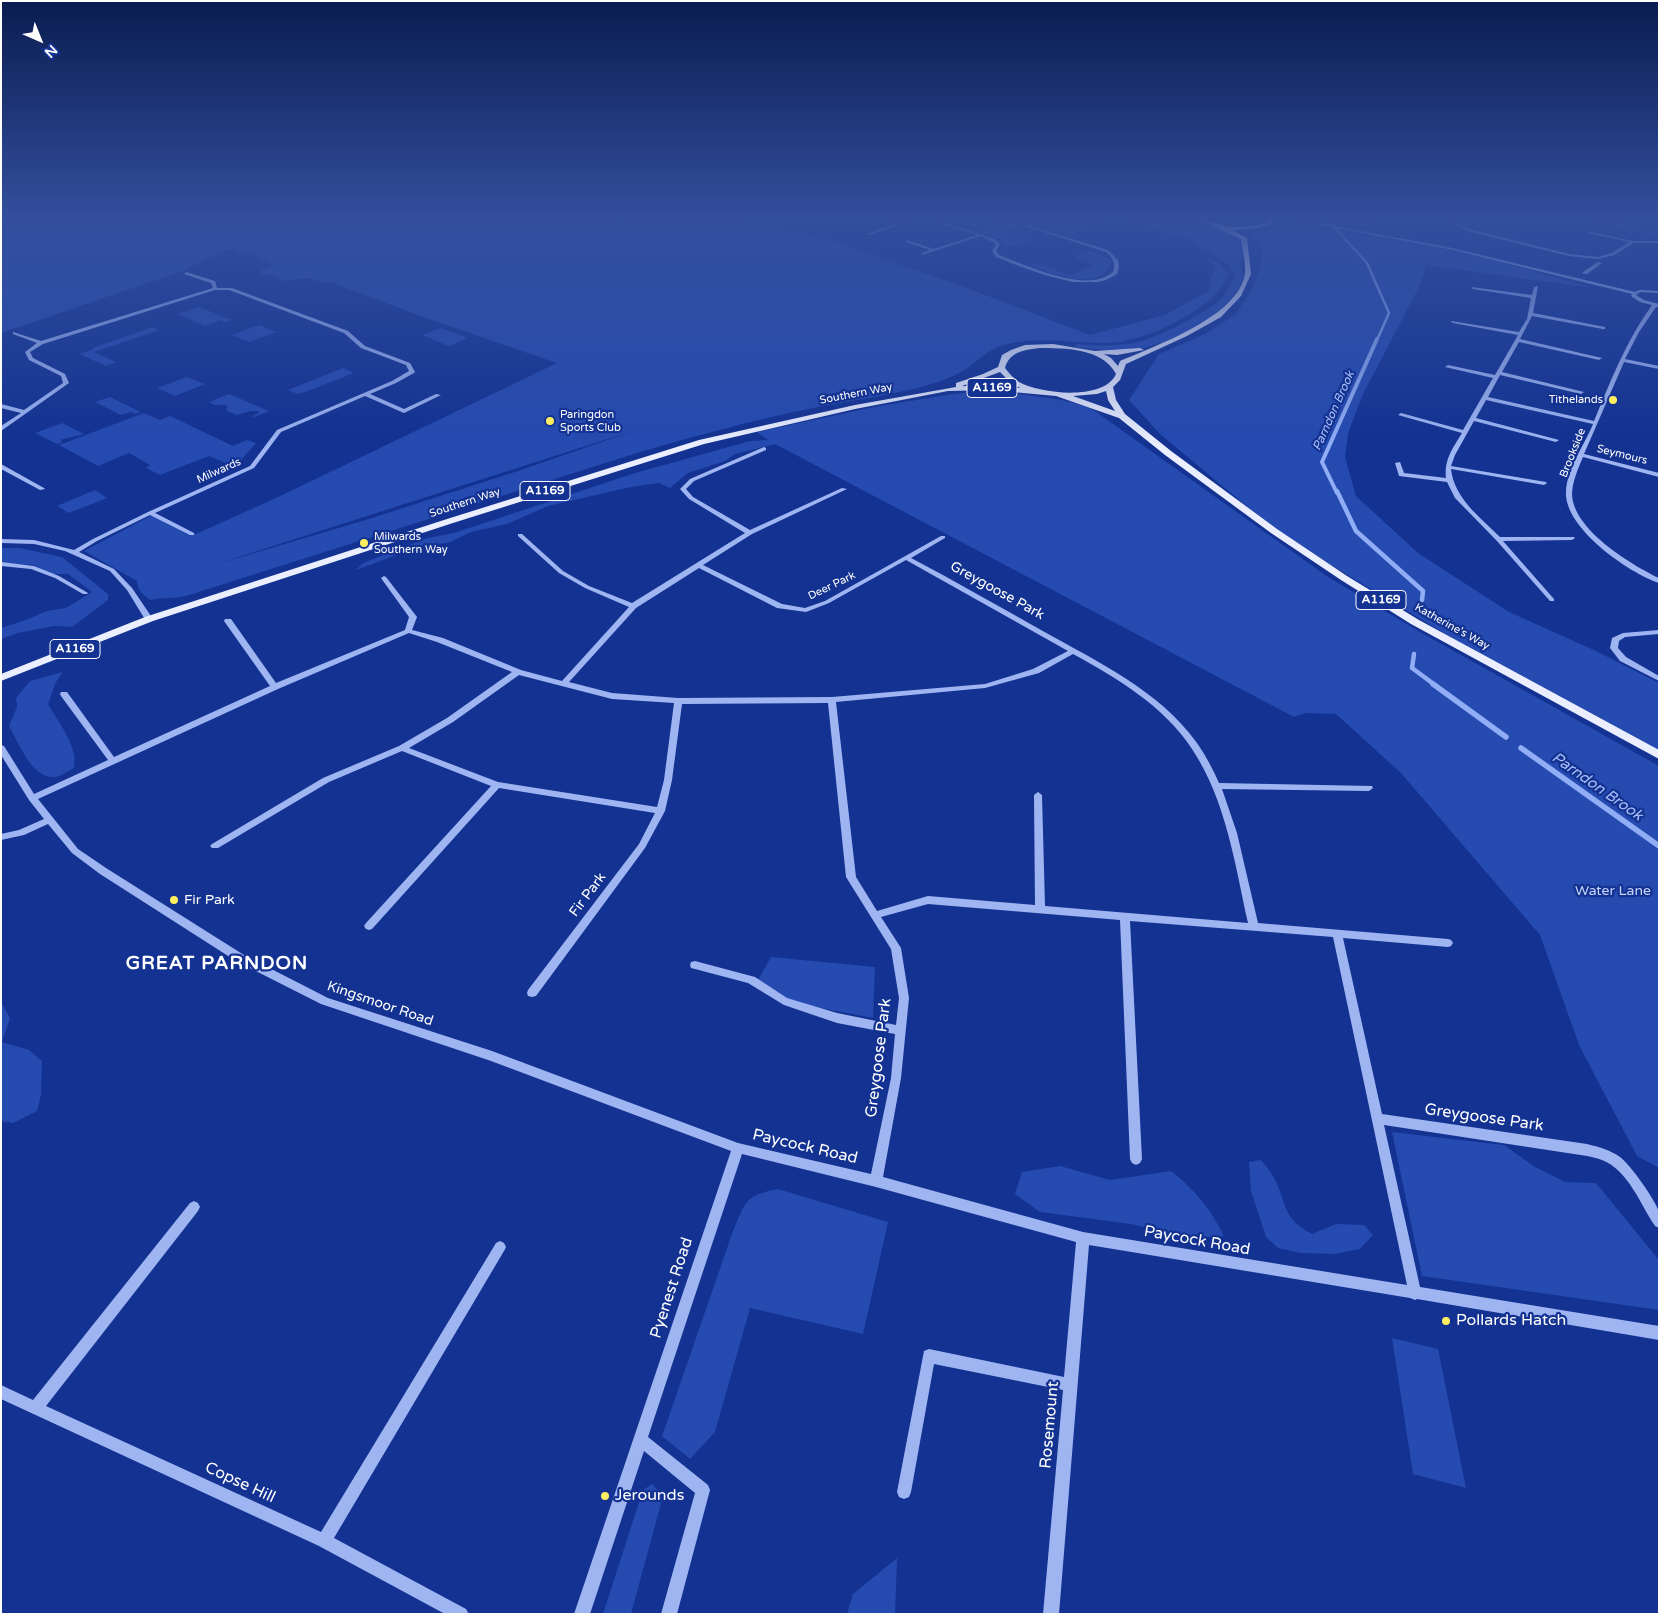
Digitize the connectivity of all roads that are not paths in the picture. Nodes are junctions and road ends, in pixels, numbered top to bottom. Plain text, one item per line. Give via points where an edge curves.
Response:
1 (201, 293) edge
2 (242, 293) edge
3 (1239, 293) edge
4 (1509, 293) edge
5 (1535, 293) edge
6 (1634, 293) edge
7 (1534, 297) junction
8 (1657, 306) edge
9 (1530, 314) junction
10 (1453, 322) dead end
11 (1603, 328) dead end
12 (14, 333) dead end
13 (1521, 334) junction
14 (1518, 340) junction
15 (41, 343) junction
16 (1083, 349) junction
17 (1150, 349) junction
18 (1599, 358) dead end
19 (1622, 360) junction
20 (1448, 367) dead end
21 (1001, 368) junction
22 (1659, 368) edge
23 (1119, 373) junction
24 (1498, 375) junction
25 (1109, 386) junction
26 (948, 389) junction
27 (1035, 391) junction
28 (1581, 392) dead end
29 (364, 394) junction
30 (1059, 394) junction
31 (438, 395) dead end
32 (1486, 398) junction
33 (1, 406) edge
34 (24, 412) junction
35 (1401, 415) dead end
36 (1122, 416) junction
37 (1473, 419) junction
38 (1596, 423) junction
39 (1, 429) edge
40 (1465, 432) junction
41 (1556, 440) dead end
42 (764, 449) dead end
43 (1580, 455) junction
44 (1398, 464) dead end
45 (1, 466) edge
46 (1448, 467) junction
47 (1659, 475) edge
48 (1449, 480) junction
49 (1544, 483) dead end
50 (42, 489) dead end
51 (844, 489) dead end
52 (150, 513) junction
53 (750, 533) junction
54 (192, 534) dead end
55 (520, 535) dead end
56 (944, 537) dead end
57 (1572, 538) dead end
58 (1498, 539) junction
59 (1, 541) edge
60 (75, 552) junction
61 (907, 558) junction
62 (1, 564) edge
63 (698, 565) junction
64 (384, 578) dead end
65 (1659, 581) edge
66 (85, 593) dead end
67 (1552, 600) dead end
68 (633, 606) junction
69 (149, 619) junction
70 (228, 621) dead end
71 (408, 631) junction
72 (1659, 632) edge
73 (1073, 651) junction
74 (518, 672) junction
75 (1, 678) edge
76 (1659, 679) edge
77 (564, 682) junction
78 (275, 687) junction
79 (64, 694) dead end
80 (832, 700) junction
81 (678, 701) junction
82 (1, 748) edge
83 (402, 748) junction
84 (1659, 755) edge
85 (114, 760) junction
86 (497, 785) junction
87 (1217, 786) junction
88 (1369, 788) dead end
89 (1038, 795) dead end
90 (32, 798) junction
91 (661, 811) junction
92 (50, 820) junction
93 (1, 837) edge
94 (215, 846) dead end
95 (1040, 910) junction
96 (876, 915) junction
97 (1125, 916) junction
98 (369, 926) dead end
99 (1254, 927) junction
100 (1336, 934) junction
101 (1448, 943) dead end
102 (695, 966) dead end
103 (532, 993) dead end
104 (901, 1031) junction
105 (1377, 1119) junction
106 (738, 1148) junction
107 (1587, 1150) joint
108 (1136, 1159) dead end
109 (876, 1181) junction
110 (194, 1208) dead end
111 (1659, 1222) edge
112 (1083, 1238) junction
113 (500, 1247) dead end
114 (1415, 1294) junction
115 (1659, 1333) edge
116 (1070, 1385) junction
117 (1, 1392) edge
118 (36, 1407) junction
119 (640, 1439) junction
120 (904, 1492) dead end
121 (324, 1541) junction
122 (461, 1614) edge
123 (582, 1614) edge
124 (669, 1614) edge
125 (1051, 1614) edge

1 - 15 street, Milwards
2 - 29 street, Milwards via 346,332 363,347 408,364 412,372
3 - 17 main road via 1218,316 1185,335
4 - 7 street
5 - 7 street
6 - 8 street, Brookside via 1637,299
7 - 9 street
8 - 19 street, Brookside via 1648,315
9 - 11 street
9 - 13 street
10 - 13 street
12 - 15 street
13 - 14 street
14 - 18 street
14 - 24 street
15 - 34 street via 27,352 31,359 63,375 66,383
16 - 17 main road via 1118,353
16 - 21 main road, Southern Way via 1055,346 1025,348 1005,358
16 - 23 main road via 1104,357 1115,365
17 - 23 main road via 1122,363
19 - 22 street
19 - 38 street, Brookside
20 - 24 street
21 - 26 main road, Southern Way / A1169
21 - 27 main road via 1009,379
23 - 25 main road
24 - 28 street
24 - 32 street
25 - 30 main road via 1086,394
25 - 36 main road, Katherine's Way / A1169 via 1112,400
26 - 27 main road, Southern Way / A1169
26 - 69 main road, Southern Way / A1169 via 774,424 659,454
27 - 30 main road
29 - 31 street via 404,410
29 - 52 street, Milwards via 279,431 252,467
30 - 36 main road, Katherine's Way / A1169
32 - 37 street
32 - 38 street
33 - 34 street
34 - 39 street
35 - 40 street
36 - 84 main road, Katherine's Way / A1169 via 1274,531 1344,578 1415,622
37 - 40 street
37 - 41 street
38 - 43 street, Brookside
40 - 46 street
42 - 53 street via 692,480 683,489 691,498
43 - 47 street, Seymours
43 - 65 street, Brookside via 1569,496 1583,526 1624,561
44 - 48 street via 1401,475
45 - 50 street
46 - 48 street
46 - 49 street
48 - 58 street via 1456,497
51 - 53 street
52 - 54 street
52 - 60 street, Milwards
53 - 63 street
55 - 68 street via 561,572
56 - 61 street, Deer Park
57 - 58 street
58 - 67 street
59 - 60 street via 34,542
60 - 69 street via 112,570 130,589
61 - 63 street, Deer Park via 806,610 780,606
61 - 73 street, Greygoose Park
62 - 66 street via 32,567
63 - 68 street
64 - 71 street via 413,617
68 - 77 street
69 - 75 main road, Southern Way / A1169
70 - 78 street
71 - 74 street via 440,640
71 - 78 street
72 - 76 street via 1623,635 1615,640 1614,648 1623,659
73 - 80 street via 1036,671 985,686
73 - 87 street, Greygoose Park via 1166,713 1194,745
74 - 77 street
74 - 83 street via 450,720
77 - 81 street via 612,696
78 - 85 street
79 - 85 street
80 - 81 street
80 - 96 street, Greygoose Park via 851,877
81 - 91 street, Fir Park
82 - 90 street, Kingsmoor Road
83 - 86 street
83 - 94 street via 326,780
85 - 90 street
86 - 91 street
86 - 98 street
87 - 88 street
87 - 99 street, Greygoose Park via 1233,837
89 - 95 street
90 - 92 street, Kingsmoor Road
91 - 103 street, Fir Park via 642,846
92 - 93 street via 22,833
92 - 106 street, Kingsmoor Road via 75,850 103,871 240,958 325,1001 492,1056
95 - 96 street via 928,900
95 - 97 street
96 - 104 street, Greygoose Park via 896,948 904,998
97 - 99 street
97 - 108 street
99 - 100 street
100 - 101 street
100 - 105 street
102 - 104 street via 751,980 784,1001 837,1018
104 - 109 street, Greygoose Park via 896,1078
105 - 107 street, Greygoose Park
105 - 114 street
106 - 109 street, Paycock Road
106 - 119 street, Pyenest Road
107 - 111 street via 1611,1157 1632,1176 1647,1207
109 - 112 street, Paycock Road
110 - 118 street
112 - 114 street, Paycock Road
112 - 116 street, Rosemount
113 - 121 street
114 - 115 street, Paycock Road
116 - 120 street via 929,1356
116 - 125 street, Rosemount
117 - 118 street, Copse Hill
118 - 121 street, Copse Hill
119 - 123 street, Pyenest Road
119 - 124 street via 703,1490
121 - 122 street, Copse Hill

